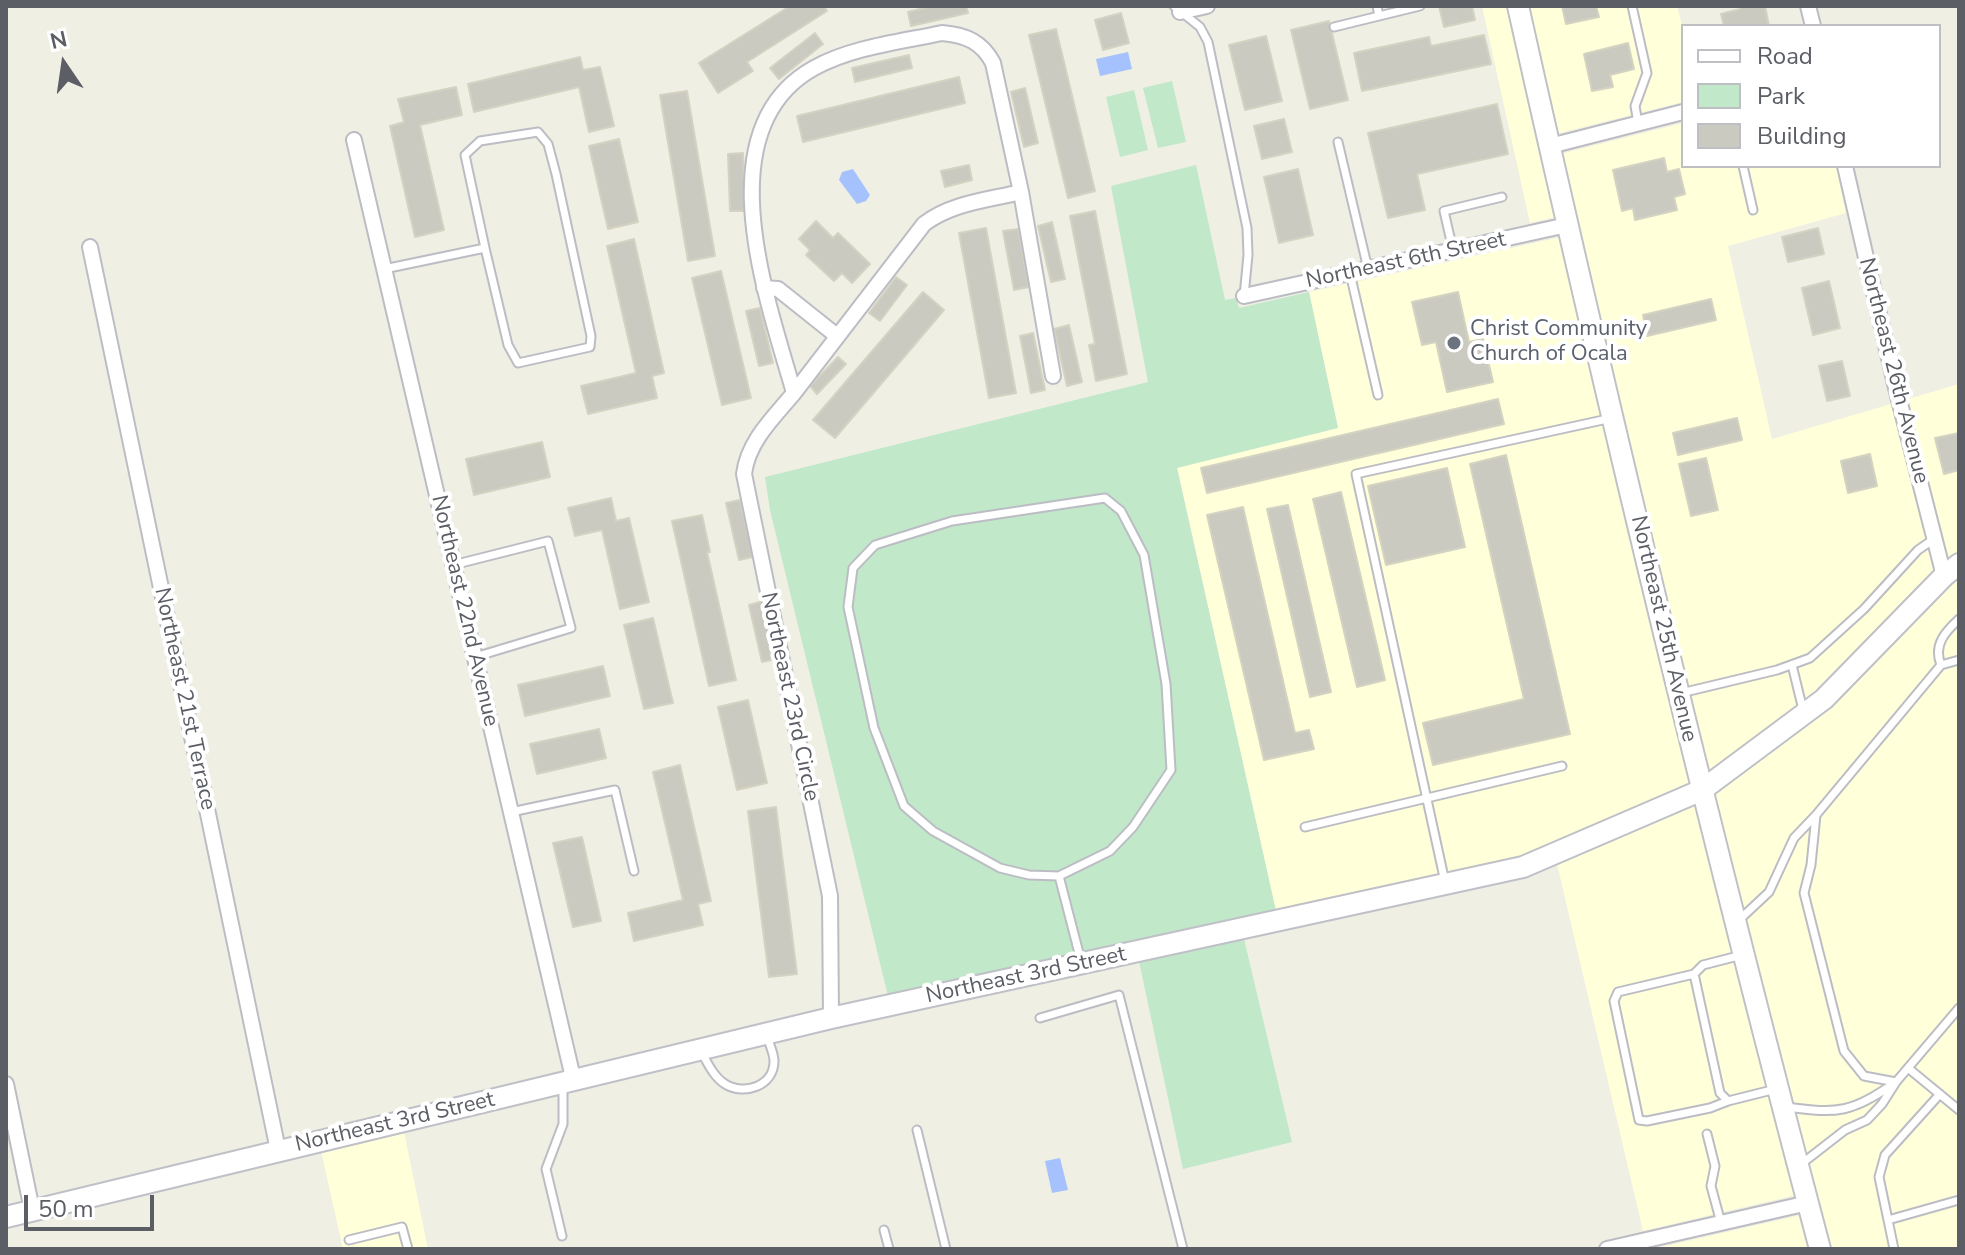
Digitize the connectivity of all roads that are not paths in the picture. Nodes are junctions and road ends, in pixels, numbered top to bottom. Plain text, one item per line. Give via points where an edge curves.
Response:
1 (1207, 6) edge
2 (1377, 6) edge
3 (1420, 6) edge
4 (1518, 6) edge
5 (1632, 6) edge
6 (1177, 9) edge
7 (1379, 16) junction
8 (1334, 27) dead end
9 (1681, 113) edge
10 (1638, 124) junction
11 (354, 140) dead end
12 (1338, 142) dead end
13 (1550, 146) junction
14 (1743, 168) edge
15 (1845, 168) edge
16 (1021, 192) junction
17 (1502, 197) dead end
18 (1753, 210) dead end
19 (1567, 225) junction
20 (90, 247) dead end
21 (485, 248) junction
22 (1453, 250) junction
23 (384, 269) junction
24 (1368, 269) junction
25 (1350, 273) junction
26 (764, 288) junction
27 (1244, 296) joint
28 (837, 336) junction
29 (1053, 376) dead end
30 (794, 393) junction
31 (1378, 395) dead end
32 (1613, 418) junction
33 (1934, 539) junction
34 (453, 565) junction
35 (1951, 570) edge
36 (1959, 619) edge
37 (475, 657) junction
38 (1959, 660) edge
39 (1792, 665) junction
40 (1941, 665) junction
41 (1679, 694) junction
42 (1804, 714) junction
43 (1562, 766) dead end
44 (1702, 790) junction
45 (1427, 799) junction
46 (511, 812) junction
47 (1816, 815) junction
48 (1305, 827) dead end
49 (634, 871) dead end
50 (1059, 876) junction
51 (1446, 884) junction
52 (1737, 923) junction
53 (1744, 954) junction
54 (1082, 964) junction
55 (1694, 974) junction
56 (1959, 1008) edge
57 (831, 1018) junction
58 (1040, 1018) dead end
59 (767, 1034) junction
60 (700, 1051) junction
61 (1908, 1068) junction
62 (1896, 1082) junction
63 (569, 1083) junction
64 (6, 1084) edge
65 (1940, 1094) junction
66 (1781, 1098) junction
67 (1728, 1101) junction
68 (1959, 1110) edge
69 (917, 1130) dead end
70 (1707, 1134) dead end
71 (278, 1150) junction
72 (1798, 1167) junction
73 (1959, 1200) edge
74 (1808, 1203) junction
75 (32, 1210) junction
76 (6, 1217) edge
77 (1888, 1220) junction
78 (1721, 1223) junction
79 (884, 1230) dead end
80 (562, 1236) dead end
81 (349, 1240) dead end
82 (408, 1249) edge
83 (889, 1249) edge
84 (946, 1249) edge
85 (1183, 1249) edge
86 (1607, 1249) edge
87 (1820, 1249) edge
88 (1894, 1249) edge

1 - 6 street
2 - 7 lane
3 - 7 lane
4 - 13 street, Northeast 25th Avenue
5 - 10 lane via 1647,73 1635,106
6 - 27 lane via 1200,27 1208,42 1247,228
7 - 8 lane
9 - 10 street
10 - 13 street
11 - 23 street, Northeast 22nd Avenue
12 - 24 lane
13 - 19 street, Northeast 25th Avenue
14 - 18 lane
15 - 33 street, Northeast 26th Avenue
16 - 26 street via 993,63 974,40 942,33 843,55 812,69 785,90 757,139 752,160 755,239
16 - 28 street, Northeast 23rd Circle via 945,210 924,224
16 - 29 street
17 - 22 lane via 1444,211
19 - 22 street, Northeast 6th Street
19 - 32 street, Northeast 25th Avenue
20 - 71 street, Northeast 21st Terrace
21 - 21 lane via 465,155 480,141 538,132 548,144 556,174 590,347 518,363 508,345
21 - 23 lane
22 - 24 street, Northeast 6th Street
23 - 34 street, Northeast 22nd Avenue
24 - 25 street, Northeast 6th Street
25 - 27 street, Northeast 6th Street
25 - 31 lane
26 - 28 street via 778,289
26 - 30 street
28 - 30 street, Northeast 23rd Circle
30 - 57 street, Northeast 23rd Circle via 757,438 744,474 830,896
32 - 41 street, Northeast 25th Avenue
32 - 45 lane via 1356,474
33 - 35 street, Northeast 26th Avenue
33 - 39 lane via 1810,658
34 - 37 street, Northeast 22nd Avenue
34 - 37 lane via 548,541 571,628
35 - 42 street, Northeast 3rd Street
36 - 40 lane via 1938,645
37 - 46 street, Northeast 22nd Avenue
38 - 40 lane
39 - 41 lane
39 - 42 lane
40 - 47 lane
41 - 44 street, Northeast 25th Avenue
42 - 44 street, Northeast 3rd Street
43 - 45 lane
44 - 51 street, Northeast 3rd Street via 1523,867
44 - 52 street, Northeast 25th Avenue
45 - 48 lane
45 - 51 lane
46 - 49 lane via 615,790
46 - 63 street, Northeast 22nd Avenue
47 - 52 lane via 1794,838 1769,892
47 - 62 lane via 1804,893 1844,1051 1864,1076
50 - 50 lane via 1110,851 1171,770 1166,684 1144,555 1121,511 1105,498 952,521 875,545 853,568 848,607 874,728 904,806 933,831 1000,868
50 - 54 lane
51 - 54 street, Northeast 3rd Street
52 - 53 street, Northeast 25th Avenue
53 - 55 lane via 1703,965
53 - 66 street, Northeast 25th Avenue
54 - 57 street, Northeast 3rd Street
55 - 67 lane via 1720,1093
55 - 67 lane via 1618,992 1614,1001 1639,1120
56 - 61 lane
57 - 59 street, Northeast 3rd Street
58 - 85 lane via 1119,995
59 - 60 street, Northeast 3rd Street
59 - 60 lane via 774,1061 771,1076 748,1089 722,1082
60 - 63 street, Northeast 3rd Street
61 - 62 lane
61 - 65 lane
62 - 66 lane via 1847,1110 1823,1112
62 - 72 lane via 1867,1120 1845,1130
63 - 71 street, Northeast 3rd Street
63 - 80 lane via 563,1124 546,1169
64 - 75 street
65 - 68 lane
65 - 77 lane via 1885,1155 1879,1177
66 - 67 lane
66 - 72 street, Northeast 25th Avenue
69 - 84 lane
70 - 78 lane via 1715,1166 1711,1186
71 - 75 street, Northeast 3rd Street
72 - 74 street, Northeast 25th Avenue
73 - 77 lane
74 - 78 street
74 - 87 street, Northeast 25th Avenue
75 - 76 street, Northeast 3rd Street
77 - 88 lane
78 - 86 street
79 - 83 lane
81 - 82 lane via 402,1227

